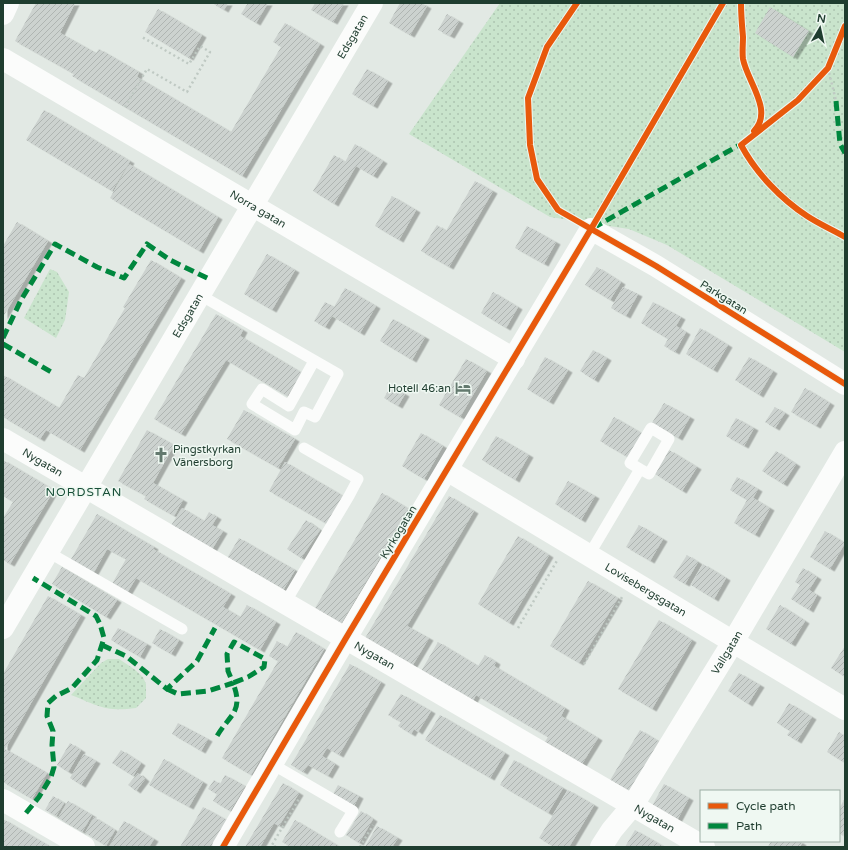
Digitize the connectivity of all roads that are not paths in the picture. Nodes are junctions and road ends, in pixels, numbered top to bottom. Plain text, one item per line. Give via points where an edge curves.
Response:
1 (8, 3) edge
2 (372, 3) edge
3 (3, 14) edge
4 (3, 59) edge
5 (253, 205) junction
6 (592, 229) joint
7 (200, 295) junction
8 (514, 359) junction
9 (314, 361) junction
10 (845, 384) edge
11 (3, 439) edge
12 (304, 448) dead end
13 (845, 452) edge
14 (640, 469) dead end
15 (447, 470) junction
16 (86, 487) junction
17 (48, 552) junction
18 (589, 556) junction
19 (285, 603) junction
20 (3, 628) edge
21 (182, 629) dead end
22 (346, 638) junction
23 (733, 642) junction
24 (845, 708) edge
25 (272, 764) junction
26 (3, 800) edge
27 (633, 806) junction
28 (340, 832) dead end
29 (681, 841) edge
30 (84, 847) edge
31 (223, 847) edge
32 (601, 847) edge
33 (704, 847) edge

1 - 3 street
2 - 5 street, Edsgatan
4 - 5 street, Norra gatan
5 - 7 street, Edsgatan
5 - 8 street, Norra gatan
6 - 8 street, Kyrkogatan
6 - 10 street, Parkgatan
7 - 9 lane
7 - 16 street, Edsgatan
8 - 15 street, Kyrkogatan
9 - 9 lane via 338,374 315,417 304,412 295,430 252,404 262,389 289,406
11 - 16 street, Nygatan
12 - 19 lane via 358,479
13 - 23 street, Vallgatan
14 - 18 lane
15 - 18 street, Lovisebergsgatan
15 - 22 street, Kyrkogatan
16 - 17 street, Edsgatan
16 - 19 street, Nygatan
17 - 20 street, Edsgatan
17 - 21 lane
18 - 23 street, Lovisebergsgatan
19 - 22 street, Nygatan
22 - 25 street, Kyrkogatan
22 - 27 street, Nygatan
23 - 24 street, Lovisebergsgatan
23 - 27 street, Vallgatan
25 - 28 lane via 353,811
25 - 31 street, Kyrkogatan
26 - 30 street
27 - 29 street, Nygatan
27 - 32 street, Vallgatan
29 - 33 street, Nygatan

